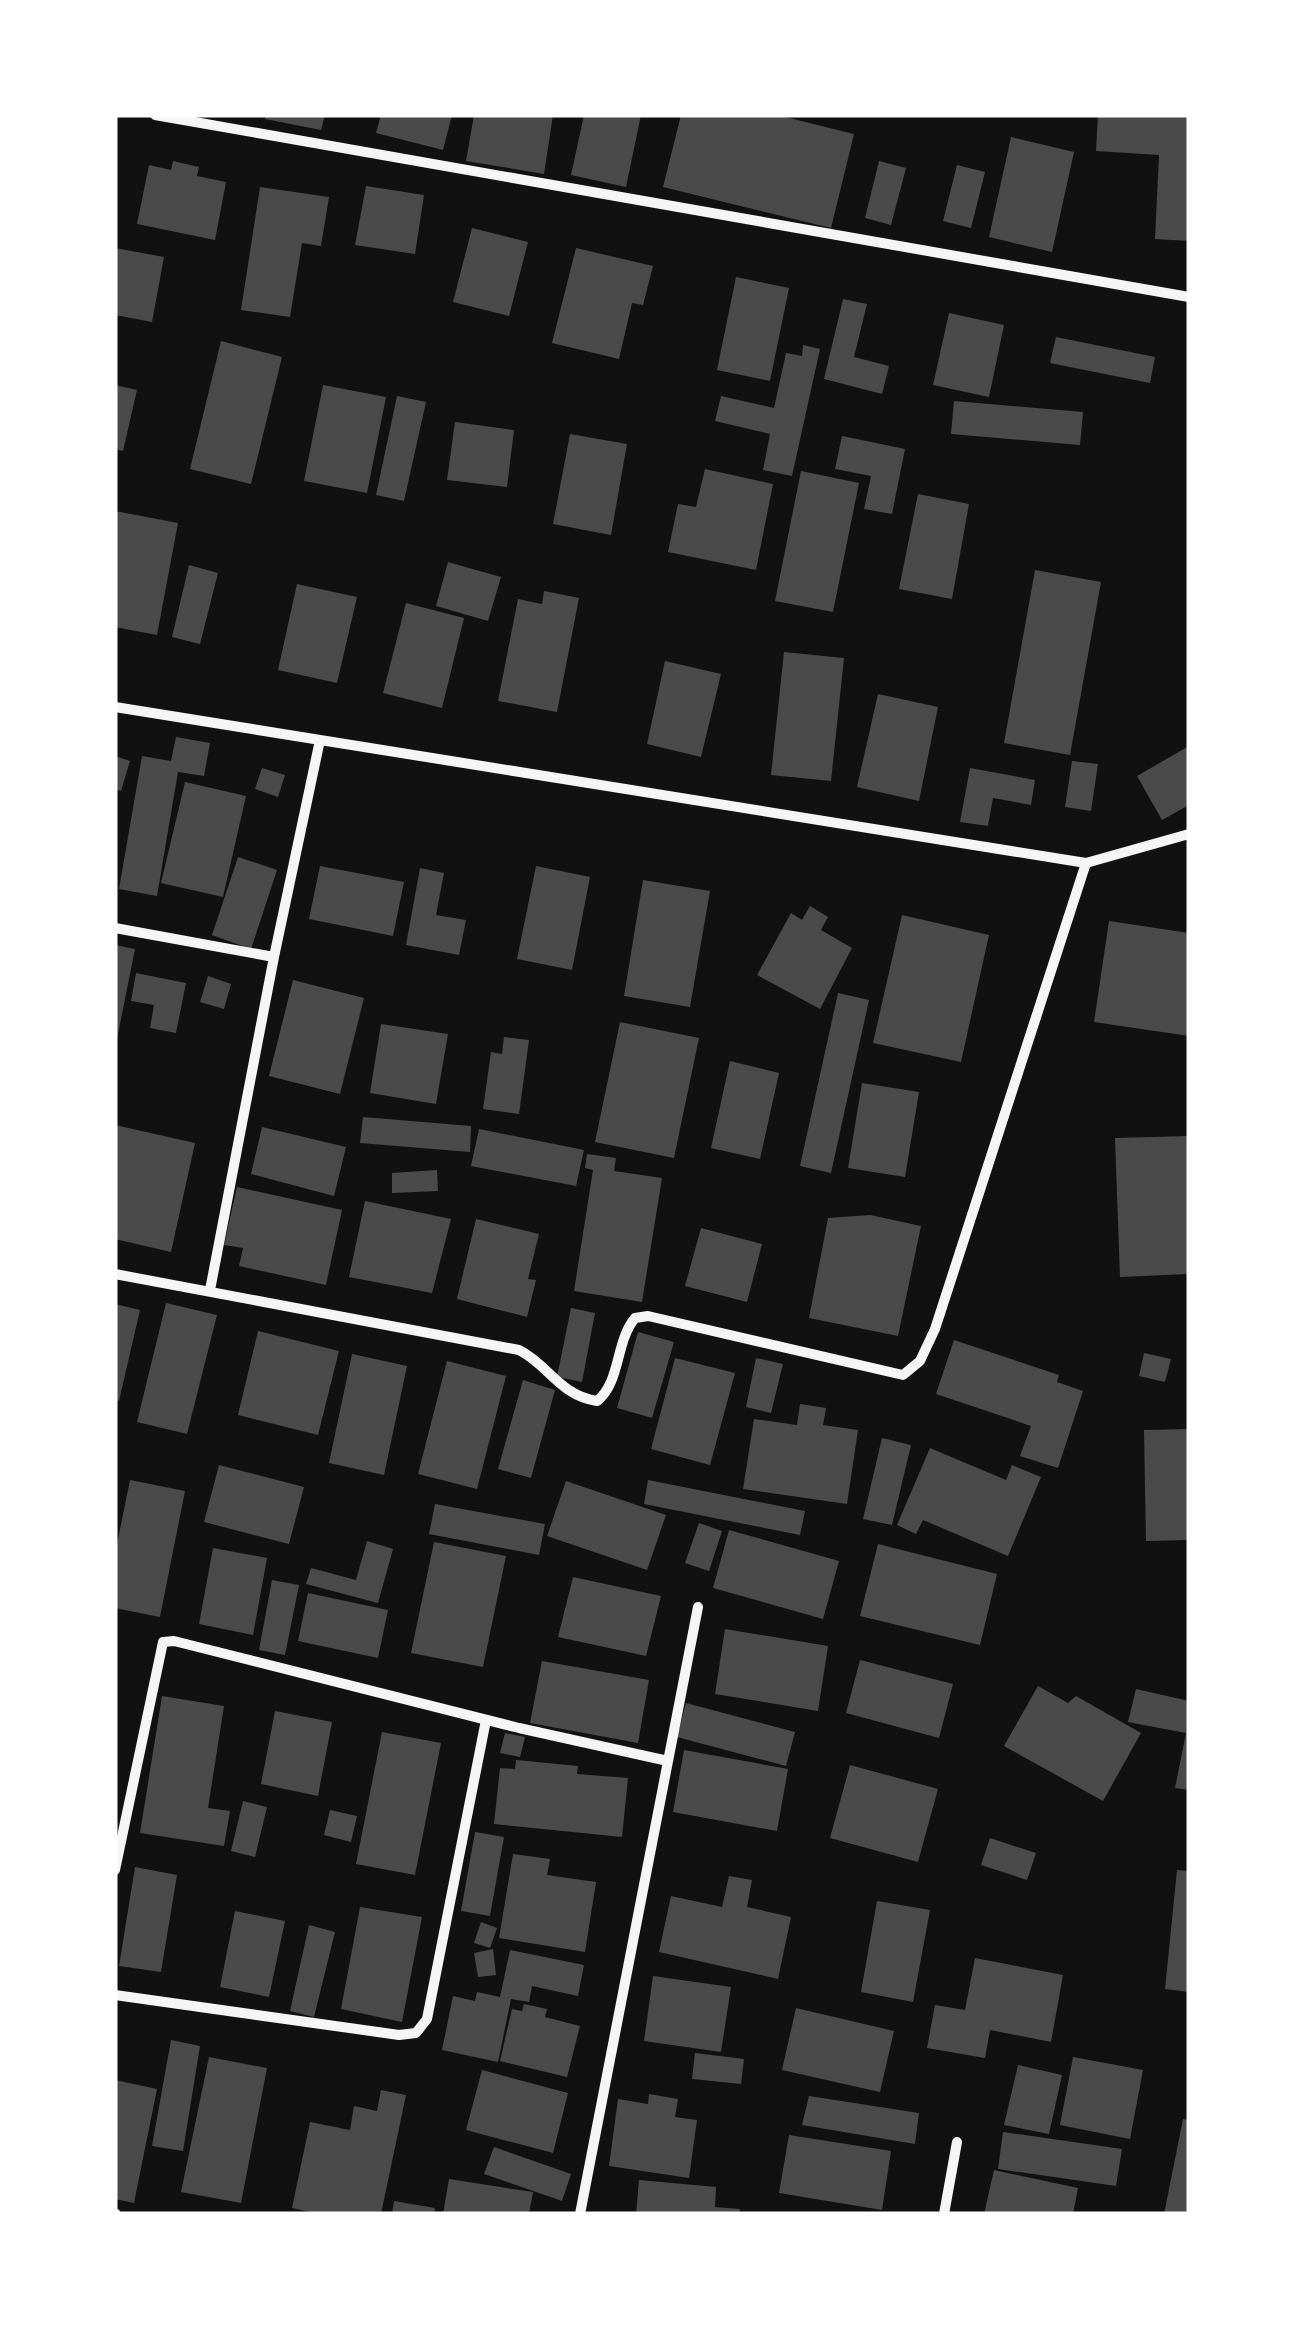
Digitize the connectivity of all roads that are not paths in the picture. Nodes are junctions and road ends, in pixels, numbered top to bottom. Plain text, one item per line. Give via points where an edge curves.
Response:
1 (155, 115) edge
2 (1189, 297) edge
3 (115, 707) edge
4 (320, 740) junction
5 (1189, 834) edge
6 (1086, 864) junction
7 (115, 928) edge
8 (274, 957) junction
9 (115, 1274) edge
10 (210, 1290) junction
11 (698, 1607) dead end
12 (486, 1720) junction
13 (668, 1761) junction
14 (115, 1870) edge
15 (115, 1994) edge
16 (957, 2142) dead end
17 (580, 2214) edge
18 (944, 2214) edge

1 - 2 street
3 - 4 street
4 - 6 street
4 - 8 street
5 - 6 street
6 - 10 street via 935,1328 920,1361 903,1375 648,1316 627,1328 607,1393 597,1401 557,1383 519,1350
7 - 8 street
8 - 10 street
9 - 10 street
11 - 13 street
12 - 13 street
12 - 14 street via 163,1642
12 - 15 street via 426,2020 416,2033
13 - 17 street
16 - 18 street

